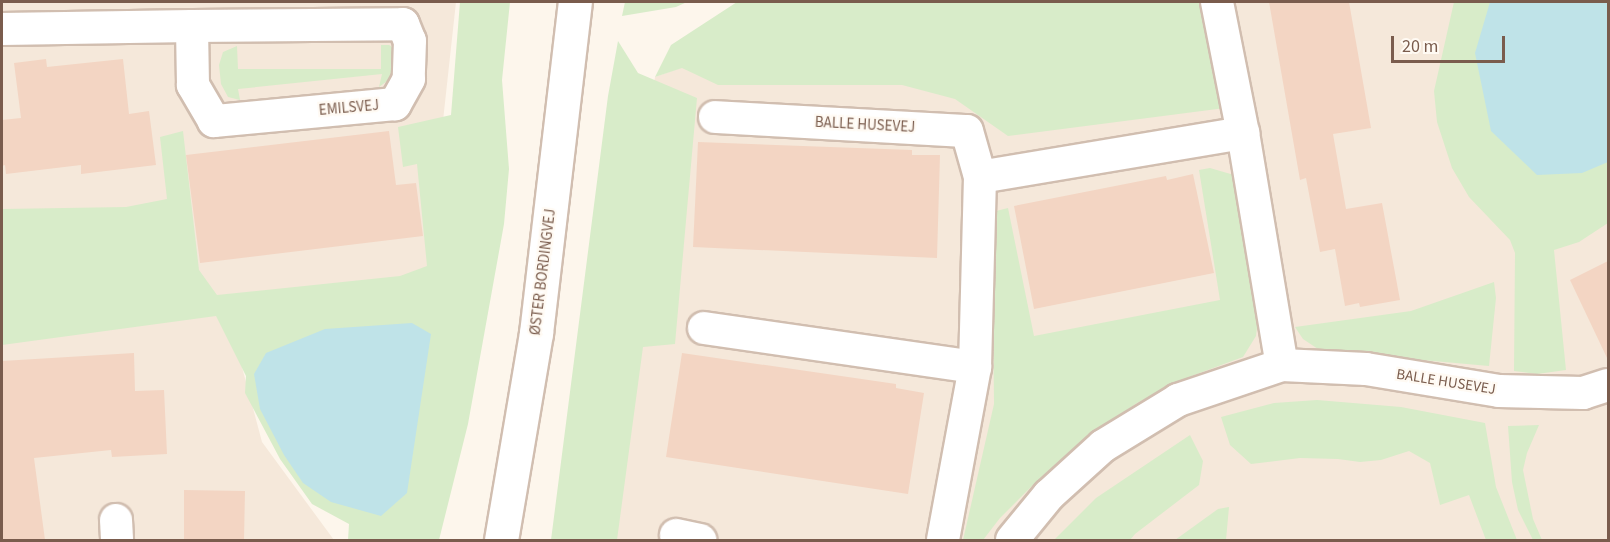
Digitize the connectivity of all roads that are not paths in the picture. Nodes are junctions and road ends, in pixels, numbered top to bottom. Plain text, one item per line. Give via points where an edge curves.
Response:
1 (575, 2) edge
2 (1216, 2) edge
3 (192, 27) junction
4 (2, 29) edge
5 (715, 117) dead end
6 (1243, 133) junction
7 (980, 177) junction
8 (704, 328) dead end
9 (1282, 365) junction
10 (975, 367) junction
11 (1608, 385) edge
12 (501, 540) edge
13 (943, 540) edge
14 (1012, 540) edge

1 - 12 street, ØSTER BORDINGVEJ via 536,333
2 - 6 street
3 - 3 street, EMILSVEJ via 403,24 410,41 409,79 395,104 214,121 194,85
3 - 4 street, EMILSVEJ
5 - 7 street, BALLE HUSEVEJ via 967,131
6 - 7 street
6 - 9 street
7 - 10 street, BALLE HUSEVEJ
8 - 10 street
9 - 11 street, BALLE HUSEVEJ via 1366,369 1499,391 1583,393
9 - 14 street, BALLE HUSEVEJ via 1178,400 1103,446 1049,495
10 - 13 street, BALLE HUSEVEJ

